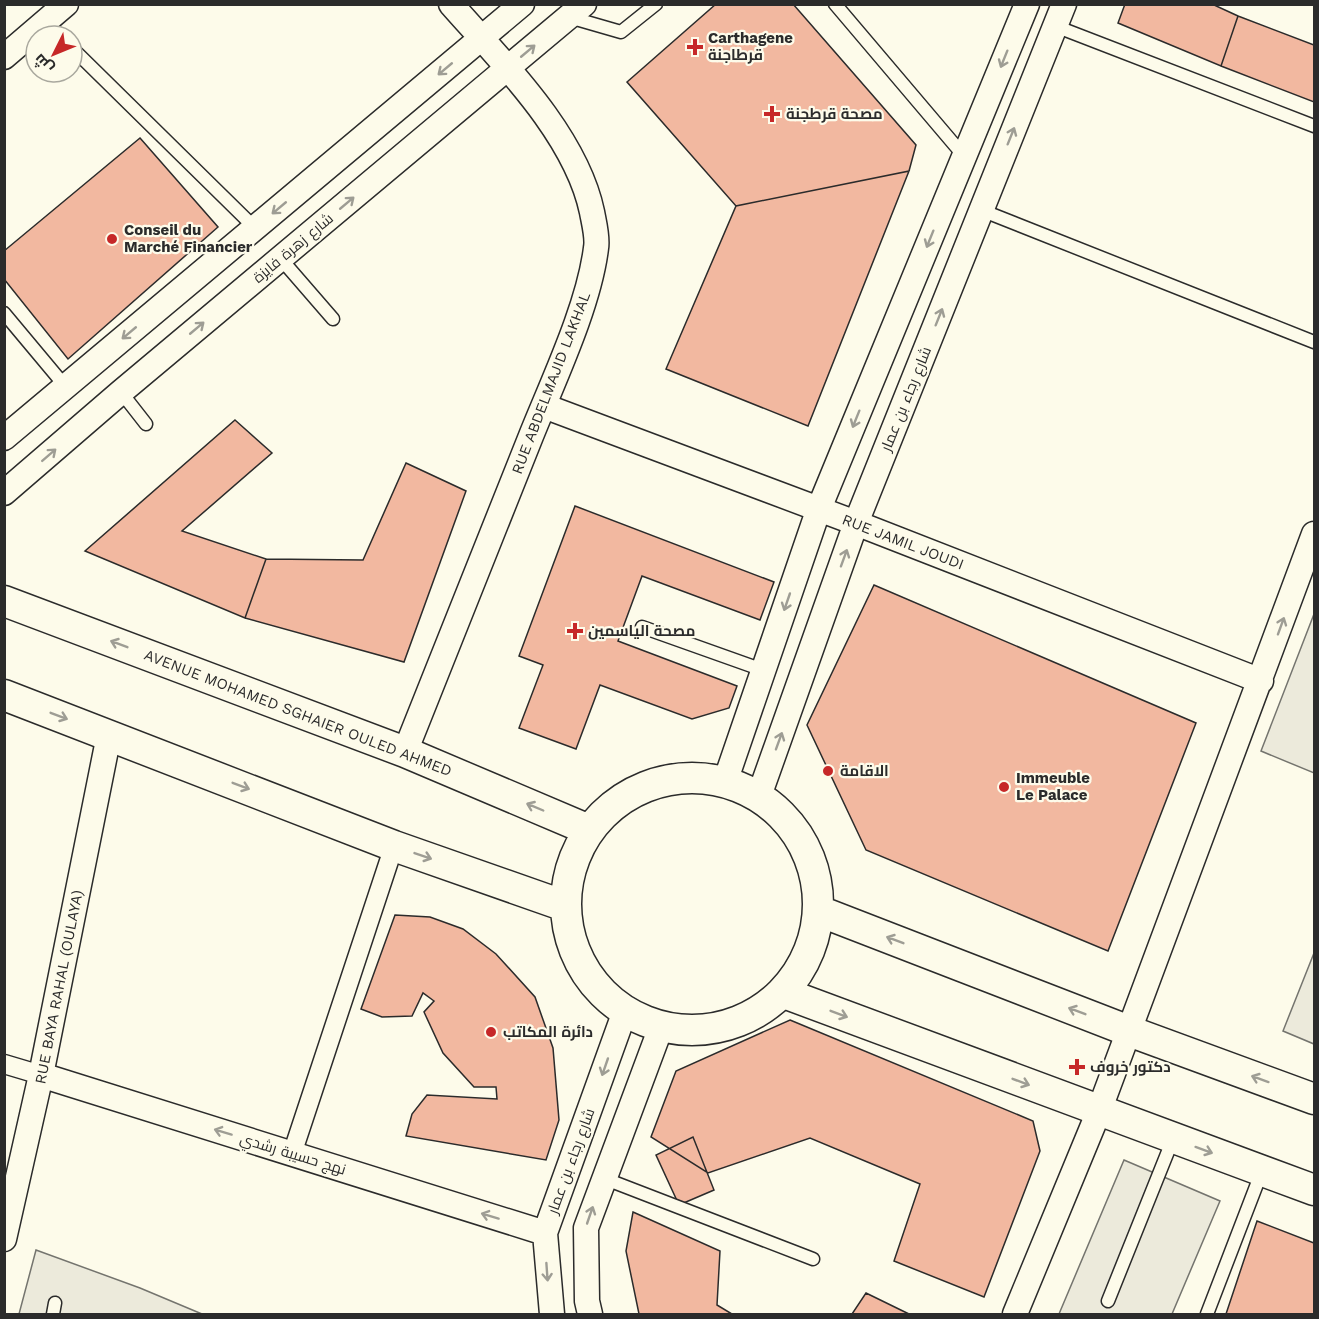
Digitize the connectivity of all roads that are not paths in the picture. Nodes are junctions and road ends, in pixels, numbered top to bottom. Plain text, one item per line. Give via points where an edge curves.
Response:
1 (66, 4) edge
2 (451, 4) edge
3 (522, 4) edge
4 (656, 4) edge
5 (835, 4) edge
6 (1027, 4) edge
7 (577, 11) edge
8 (1059, 15) edge
9 (56, 24) edge
10 (481, 38) junction
11 (24, 46) edge
12 (4, 57) edge
13 (84, 60) edge
14 (507, 68) junction
15 (1314, 126) edge
16 (964, 156) junction
17 (981, 210) junction
18 (255, 228) junction
19 (281, 258) junction
20 (4, 313) edge
21 (333, 319) dead end
22 (1314, 342) edge
23 (65, 386) junction
24 (121, 392) junction
25 (544, 406) junction
26 (146, 424) dead end
27 (4, 438) edge
28 (4, 493) edge
29 (818, 511) junction
30 (856, 523) junction
31 (1314, 534) edge
32 (4, 601) edge
33 (642, 627) dead end
34 (763, 670) junction
35 (1261, 681) junction
36 (4, 695) edge
37 (109, 735) junction
38 (405, 752) junction
39 (725, 782) junction
40 (759, 796) junction
41 (589, 830) junction
42 (394, 846) junction
43 (566, 906) junction
44 (819, 911) junction
45 (784, 993) junction
46 (625, 1011) junction
47 (661, 1027) junction
48 (1129, 1031) junction
49 (4, 1064) edge
50 (41, 1076) junction
51 (1314, 1099) edge
52 (1099, 1111) junction
53 (1173, 1138) junction
54 (292, 1154) junction
55 (1262, 1171) junction
56 (603, 1178) junction
57 (1314, 1190) edge
58 (545, 1233) junction
59 (4, 1239) edge
60 (813, 1258) dead end
61 (1108, 1301) dead end
62 (552, 1314) edge
63 (590, 1314) edge
64 (1015, 1314) edge
65 (1207, 1314) edge

1 - 9 street
2 - 10 street, RUE ABDELMAJID LAKHAL
3 - 10 street
4 - 7 lane via 621,32
5 - 16 lane
6 -> 16 street
14 -> 7 street, شارع زهرة فايزة
8 - 15 lane
17 -> 8 street, شارع رجاء بن عمار
10 - 14 street, RUE ABDELMAJID LAKHAL
10 -> 18 street
11 - 12 street
13 - 18 lane
19 -> 14 street, شارع زهرة فايزة
14 - 25 street, RUE ABDELMAJID LAKHAL via 560,138 580,176 592,211 597,246 586,292
16 -> 29 street
17 - 22 lane
30 -> 17 street, شارع رجاء بن عمار
18 -> 23 street
19 - 21 lane
24 -> 19 street, شارع زهرة فايزة
20 - 23 lane
23 - 27 street
24 - 26 lane
28 -> 24 street, شارع زهرة فايزة
25 - 29 street, RUE JAMIL JOUDI
25 - 38 street, RUE ABDELMAJID LAKHAL
29 - 30 street, RUE JAMIL JOUDI
29 -> 34 street
30 - 35 street, RUE JAMIL JOUDI
40 -> 30 street, شارع رجاء بن عمار
35 -> 31 street
38 -> 32 street, AVENUE MOHAMED SGHAIER OULED AHMED
33 - 34 lane
34 - 39 street
35 - 48 street
36 -> 37 street
37 -> 42 street
37 - 50 street, RUE BAYA RAHAL (OULAYA)
41 -> 38 street, AVENUE MOHAMED SGHAIER OULED AHMED
39 - 40 street
39 - 41 street via 686,778 649,785 616,803
40 - 44 street via 792,826 808,856
41 - 43 street via 571,866
42 -> 43 street
42 - 54 street
43 - 46 street via 573,947 583,965 594,984
44 - 45 street via 809,955
48 -> 44 street
45 - 47 street via 748,1019 705,1031
45 -> 52 street
46 - 47 street
46 -> 58 street, شارع رجاء بن عمار
47 - 56 street
51 -> 48 street
48 - 52 street
49 - 50 street
54 -> 50 street, نهج حسيبة رشدي
50 - 59 street, RUE BAYA RAHAL (OULAYA)
52 - 53 street
52 - 64 street
53 -> 55 street
53 - 61 lane
58 -> 54 street, نهج حسيبة رشدي
55 - 57 street
55 - 65 lane
56 - 60 lane
63 -> 56 street via 586,1228
58 -> 62 street, شارع رجاء بن عمار

